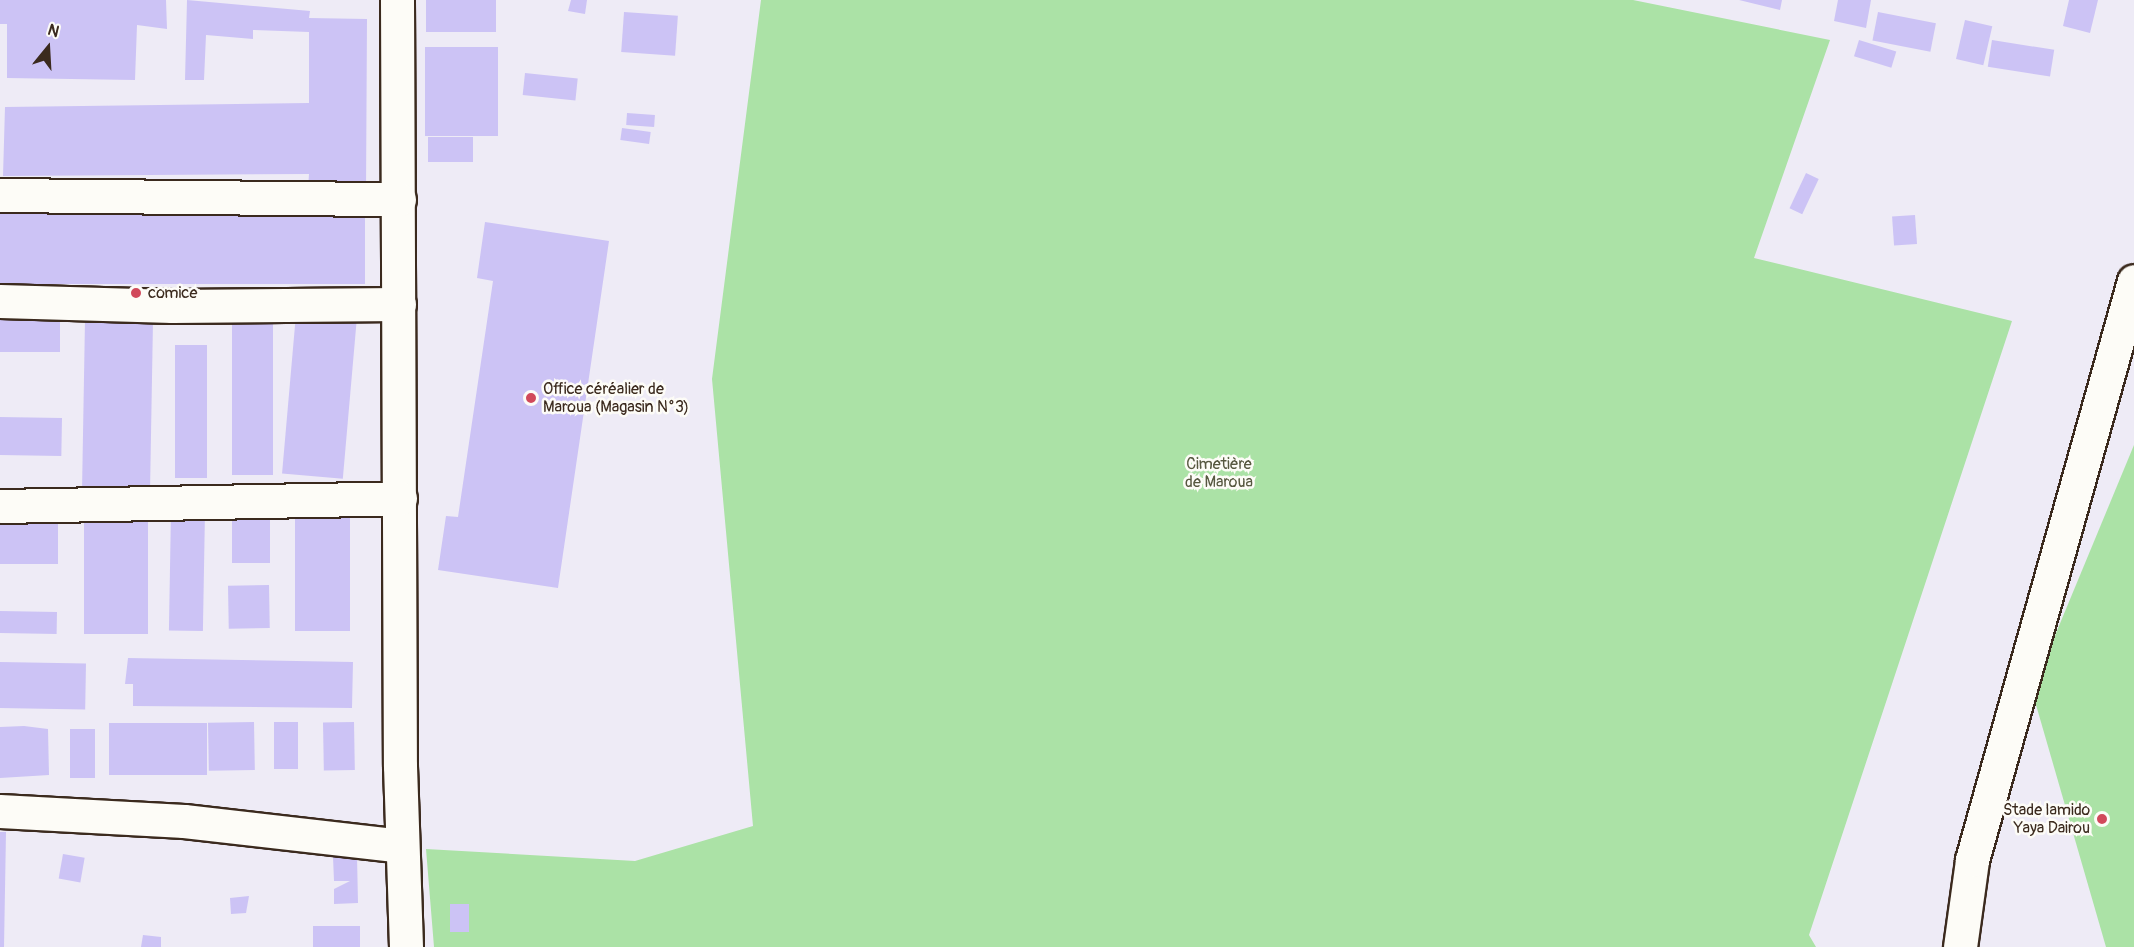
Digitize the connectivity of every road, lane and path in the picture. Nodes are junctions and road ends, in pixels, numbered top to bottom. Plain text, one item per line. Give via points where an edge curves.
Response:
1 (397, 0) edge
2 (0, 195) edge
3 (399, 199) junction
4 (2134, 281) edge
5 (0, 301) edge
6 (399, 304) junction
7 (400, 498) junction
8 (0, 506) edge
9 (0, 811) edge
10 (402, 846) junction
11 (406, 947) edge
12 (1960, 947) edge

1 - 3 street
2 - 3 street
3 - 6 street
4 - 12 street via 1972,860
5 - 6 street via 172,306
6 - 7 street
7 - 8 street
7 - 10 street
9 - 10 street via 184,820
10 - 11 street

